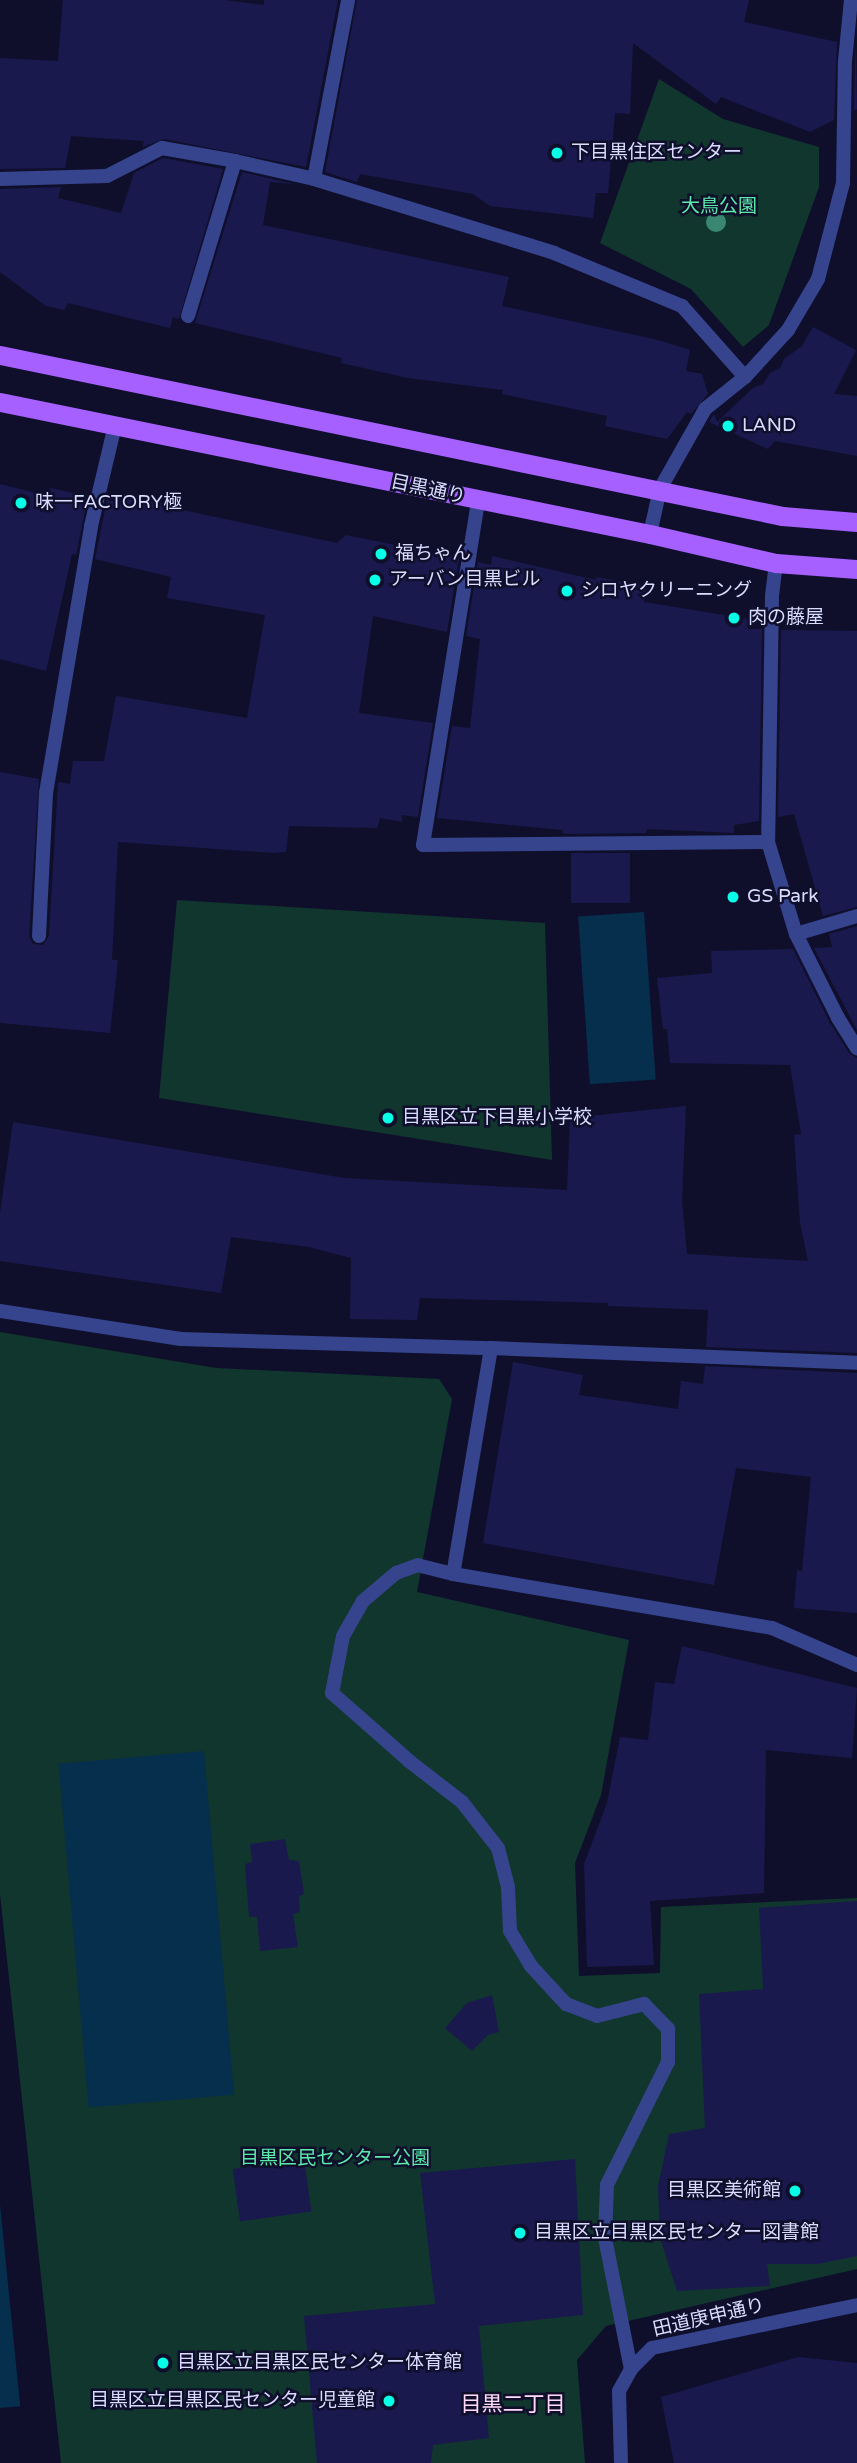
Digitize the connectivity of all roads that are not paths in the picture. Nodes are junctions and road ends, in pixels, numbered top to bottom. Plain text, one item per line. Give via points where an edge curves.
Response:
1 (348, 0) edge
2 (851, 0) edge
3 (235, 161) junction
4 (0, 178) edge
5 (314, 179) junction
6 (188, 316) dead end
7 (0, 355) edge
8 (745, 377) junction
9 (0, 402) edge
10 (116, 425) junction
11 (660, 489) junction
12 (478, 500) junction
13 (857, 522) edge
14 (650, 534) junction
15 (776, 563) junction
16 (857, 569) edge
17 (768, 842) junction
18 (857, 916) edge
19 (796, 933) junction
20 (39, 936) dead end
21 (857, 1048) edge
22 (0, 1311) edge
23 (491, 1348) junction
24 (857, 1363) edge
25 (453, 1574) junction
26 (857, 1665) edge
27 (857, 2305) edge
28 (631, 2369) junction
29 (621, 2463) edge

1 - 5 street
2 - 8 street via 843,183 818,279 789,330
3 - 4 street via 162,148 107,176
3 - 5 street
3 - 6 street
5 - 8 street via 554,253 682,306
7 - 11 main road
8 - 11 street via 705,409
9 - 10 main road, 目黒通り
10 - 12 main road, 目黒通り
10 - 20 street via 91,526 46,793
11 - 13 main road via 782,516
11 - 14 street
12 - 14 main road, 目黒通り
12 - 17 street via 423,845
14 - 15 main road, 目黒通り
15 - 16 main road, 目黒通り
15 - 17 street
17 - 19 street
18 - 19 street
19 - 21 street
22 - 23 street via 181,1339
23 - 24 street
23 - 25 street
25 - 26 street via 772,1629
25 - 28 street via 418,1565 396,1573 363,1601 343,1636 332,1693 462,1802 498,1849 508,1887 510,1931 531,1966 566,2004 597,2016 644,2004 668,2029 668,2062 607,2185 605,2238
27 - 28 street, 田道庚申通り via 652,2348
28 - 29 street, 田道庚申通り via 619,2391

